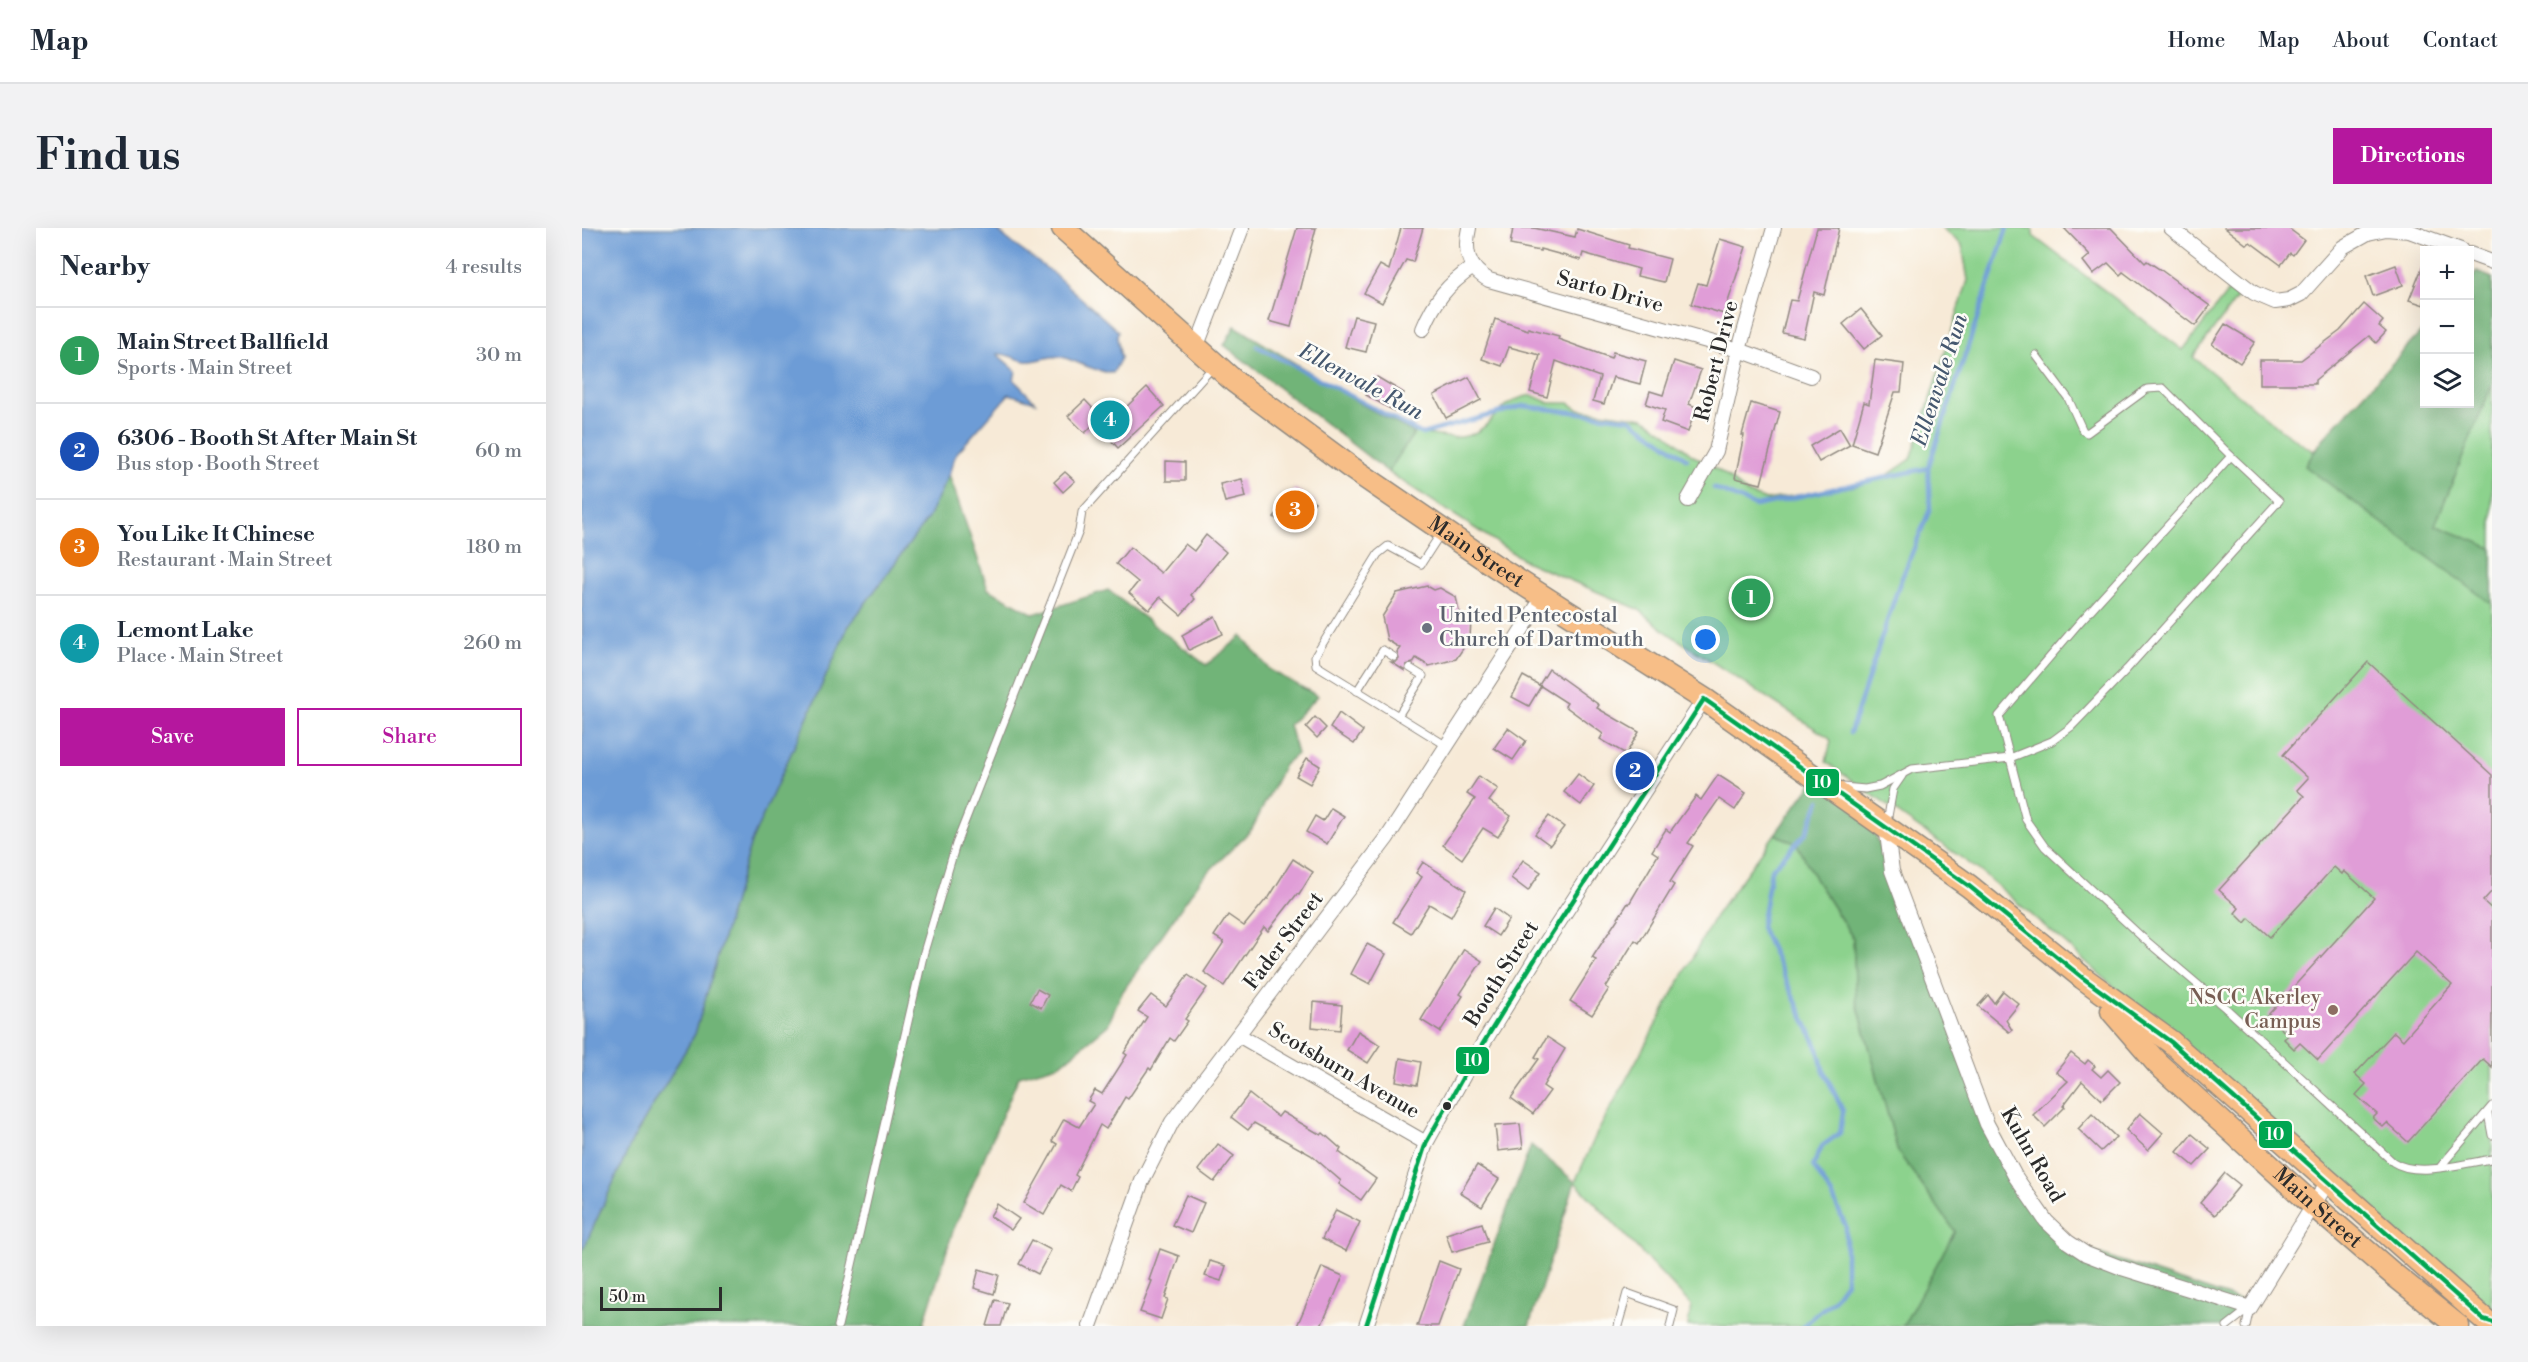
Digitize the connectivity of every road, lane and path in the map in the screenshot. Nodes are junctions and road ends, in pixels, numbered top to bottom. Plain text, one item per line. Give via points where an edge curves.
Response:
1 (1063, 228) edge
2 (1242, 228) edge
3 (1469, 228) edge
4 (1774, 228) edge
5 (2171, 228) edge
6 (2450, 246) edge
7 (2474, 256) edge
8 (2492, 262) edge
9 (1473, 267) junction
10 (1423, 329) dead end
11 (1196, 348) junction
12 (1739, 350) junction
13 (2036, 355) dead end
14 (1215, 365) junction
15 (1811, 376) dead end
16 (2231, 456) junction
17 (1688, 500) dead end
18 (1443, 531) junction
19 (1543, 597) junction
20 (1394, 657) dead end
21 (1410, 668) dead end
22 (1357, 691) junction
23 (1704, 699) junction
24 (1398, 716) junction
25 (1447, 747) junction
26 (2010, 758) junction
27 (1903, 774) junction
28 (1826, 784) junction
29 (1886, 826) junction
30 (2083, 978) junction
31 (1240, 1036) junction
32 (2490, 1109) edge
33 (2492, 1135) edge
34 (1426, 1143) junction
35 (2492, 1159) edge
36 (2440, 1166) junction
37 (2327, 1183) junction
38 (2313, 1205) junction
39 (2250, 1308) junction
40 (2489, 1322) edge
41 (2455, 1324) edge
42 (838, 1326) edge
43 (1090, 1326) edge
44 (1366, 1326) edge
45 (1618, 1326) edge
46 (1670, 1326) edge
47 (2227, 1326) edge
48 (2246, 1326) edge

1 - 11 main road, Main Street
2 - 11 street
3 - 9 street via 1466,247
4 - 12 street, Robert Drive
5 - 6 street via 2254,293 2275,302 2301,294 2343,247 2368,233 2386,229 2409,231
7 - 8 street
9 - 10 street via 1433,304
9 - 12 street, Sarto Drive via 1500,284
11 - 14 main road, Main Street
12 - 15 street, Sarto Drive
12 - 17 street, Robert Drive via 1716,451
13 - 16 lane via 2068,398 2083,431 2087,433 2147,389 2163,388
14 - 18 main road, Main Street
14 - 42 lane via 1082,512 1078,531 956,844 924,952
16 - 26 lane via 1999,716
16 - 26 lane via 2279,501 2071,727 2052,741
18 - 19 main road, Main Street
18 - 22 lane via 1420,564 1388,546 1378,554 1315,656 1316,665
19 - 23 main road, Main Street
19 - 25 street, Fader Street
20 - 22 lane via 1383,650
21 - 24 lane via 1423,676
22 - 24 lane
23 - 28 main road, Main Street
23 - 34 street, Booth Street via 1537,956
24 - 25 lane
25 - 31 street, Fader Street via 1387,838
26 - 27 lane via 1912,769
26 - 36 lane via 2025,820 2045,847 2393,1162 2417,1170
27 - 28 lane via 1881,786 1865,789
27 - 29 lane via 1893,789
28 - 29 main road, Main Street
29 - 30 main road, Main Street via 1969,886
29 - 39 street, Kuhn Road via 1892,871 1987,1124 2014,1176 2046,1221 2086,1254
30 - 37 main road, Main Street via 2170,1042
30 - 38 main road, Main Street via 2157,1063
31 - 34 street, Scotsburn Avenue
31 - 43 street, Fader Street via 1172,1122 1149,1165
32 - 33 lane
32 - 36 lane
34 - 44 street, Booth Street
35 - 36 lane
37 - 38 street
37 - 40 main road, Main Street
38 - 39 street
38 - 41 main road, Main Street
39 - 47 lane
39 - 48 lane
45 - 46 lane via 1627,1293 1674,1310

